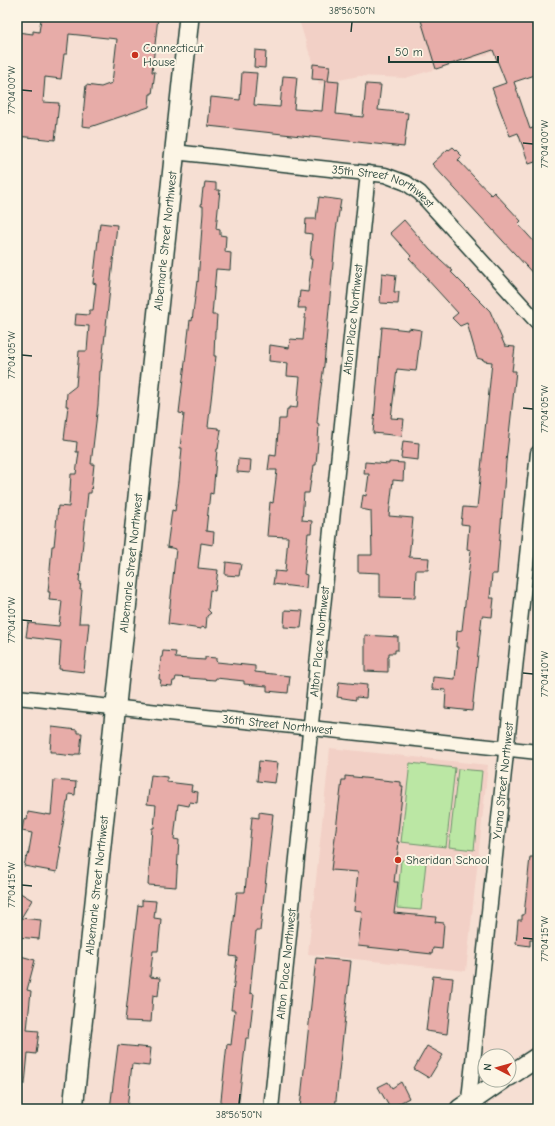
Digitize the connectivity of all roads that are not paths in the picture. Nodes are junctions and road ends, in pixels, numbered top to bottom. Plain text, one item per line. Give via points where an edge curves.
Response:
1 (188, 17) edge
2 (174, 152) junction
3 (368, 173) junction
4 (538, 323) edge
5 (538, 453) edge
6 (17, 697) edge
7 (115, 707) junction
8 (311, 728) junction
9 (507, 748) junction
10 (538, 752) edge
11 (538, 1057) edge
12 (517, 1071) edge
13 (491, 1088) edge
14 (466, 1107) edge
15 (73, 1109) edge
16 (271, 1109) edge

1 - 2 street, Albemarle Street Northwest
2 - 3 street, 35th Street Northwest
2 - 7 street, Albemarle Street Northwest
3 - 4 street, 35th Street Northwest via 396,178 420,193
3 - 8 street, Alton Place Northwest
5 - 9 street, Yuma Street Northwest
6 - 7 street, 36th Street Northwest
7 - 8 street, 36th Street Northwest
7 - 15 street, Albemarle Street Northwest
8 - 9 street, 36th Street Northwest
8 - 16 street, Alton Place Northwest
9 - 10 street, 36th Street Northwest
9 - 14 street, Yuma Street Northwest
11 - 12 street
13 - 14 street

